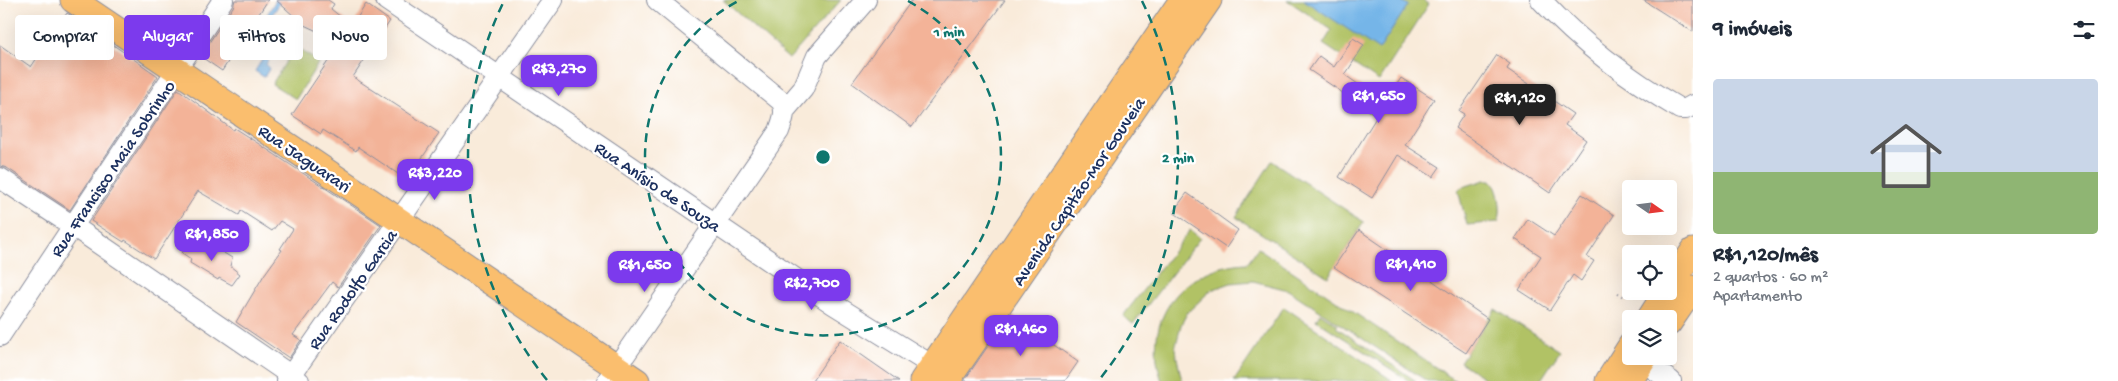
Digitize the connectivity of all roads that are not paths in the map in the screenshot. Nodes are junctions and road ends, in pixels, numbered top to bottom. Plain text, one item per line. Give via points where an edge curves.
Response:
1 (73, 0) edge
2 (223, 0) edge
3 (386, 0) edge
4 (554, 0) edge
5 (657, 0) edge
6 (866, 0) edge
7 (1182, 0) edge
8 (1209, 0) edge
9 (1542, 0) edge
10 (176, 71) junction
11 (499, 78) junction
12 (783, 105) junction
13 (1693, 105) edge
14 (1107, 110) junction
15 (1107, 148) junction
16 (0, 178) edge
17 (399, 221) junction
18 (713, 224) junction
19 (73, 226) junction
20 (1693, 252) edge
21 (1677, 276) edge
22 (1693, 288) edge
23 (1677, 311) edge
24 (0, 336) edge
25 (1632, 365) edge
26 (1645, 365) edge
27 (612, 374) edge
28 (934, 376) edge
29 (292, 379) edge
30 (637, 381) edge
31 (1608, 381) edge
32 (1671, 381) edge

1 - 10 main road, Rua Jaguarari
2 - 10 street, Rua Francisco Maia Sobrinho
3 - 11 street, Rua Anísio de Souza
4 - 11 street, Rua Rodolfo Garcia
5 - 12 street
6 - 12 street via 817,56 803,89
7 - 14 main road, Avenida Capitão-Mor Gouveia
8 - 15 main road, Avenida Capitão-Mor Gouveia
9 - 13 street via 1590,47 1638,83 1680,109 1686,110
10 - 17 main road, Rua Jaguarari
10 - 19 street, Rua Francisco Maia Sobrinho
11 - 17 street, Rua Rodolfo Garcia
11 - 18 street, Rua Anísio de Souza
12 - 18 street via 779,130
14 - 15 main road
14 - 28 main road, Avenida Capitão-Mor Gouveia
15 - 28 main road, Avenida Capitão-Mor Gouveia
16 - 19 street
17 - 27 main road, Rua Jaguarari
17 - 29 street, Rua Rodolfo Garcia
18 - 27 street
18 - 28 street, Rua Anísio de Souza
19 - 24 street, Rua Francisco Maia Sobrinho
19 - 29 street
20 - 21 main road
22 - 23 main road
25 - 31 main road
26 - 32 street
27 - 30 main road, Rua Jaguarari

